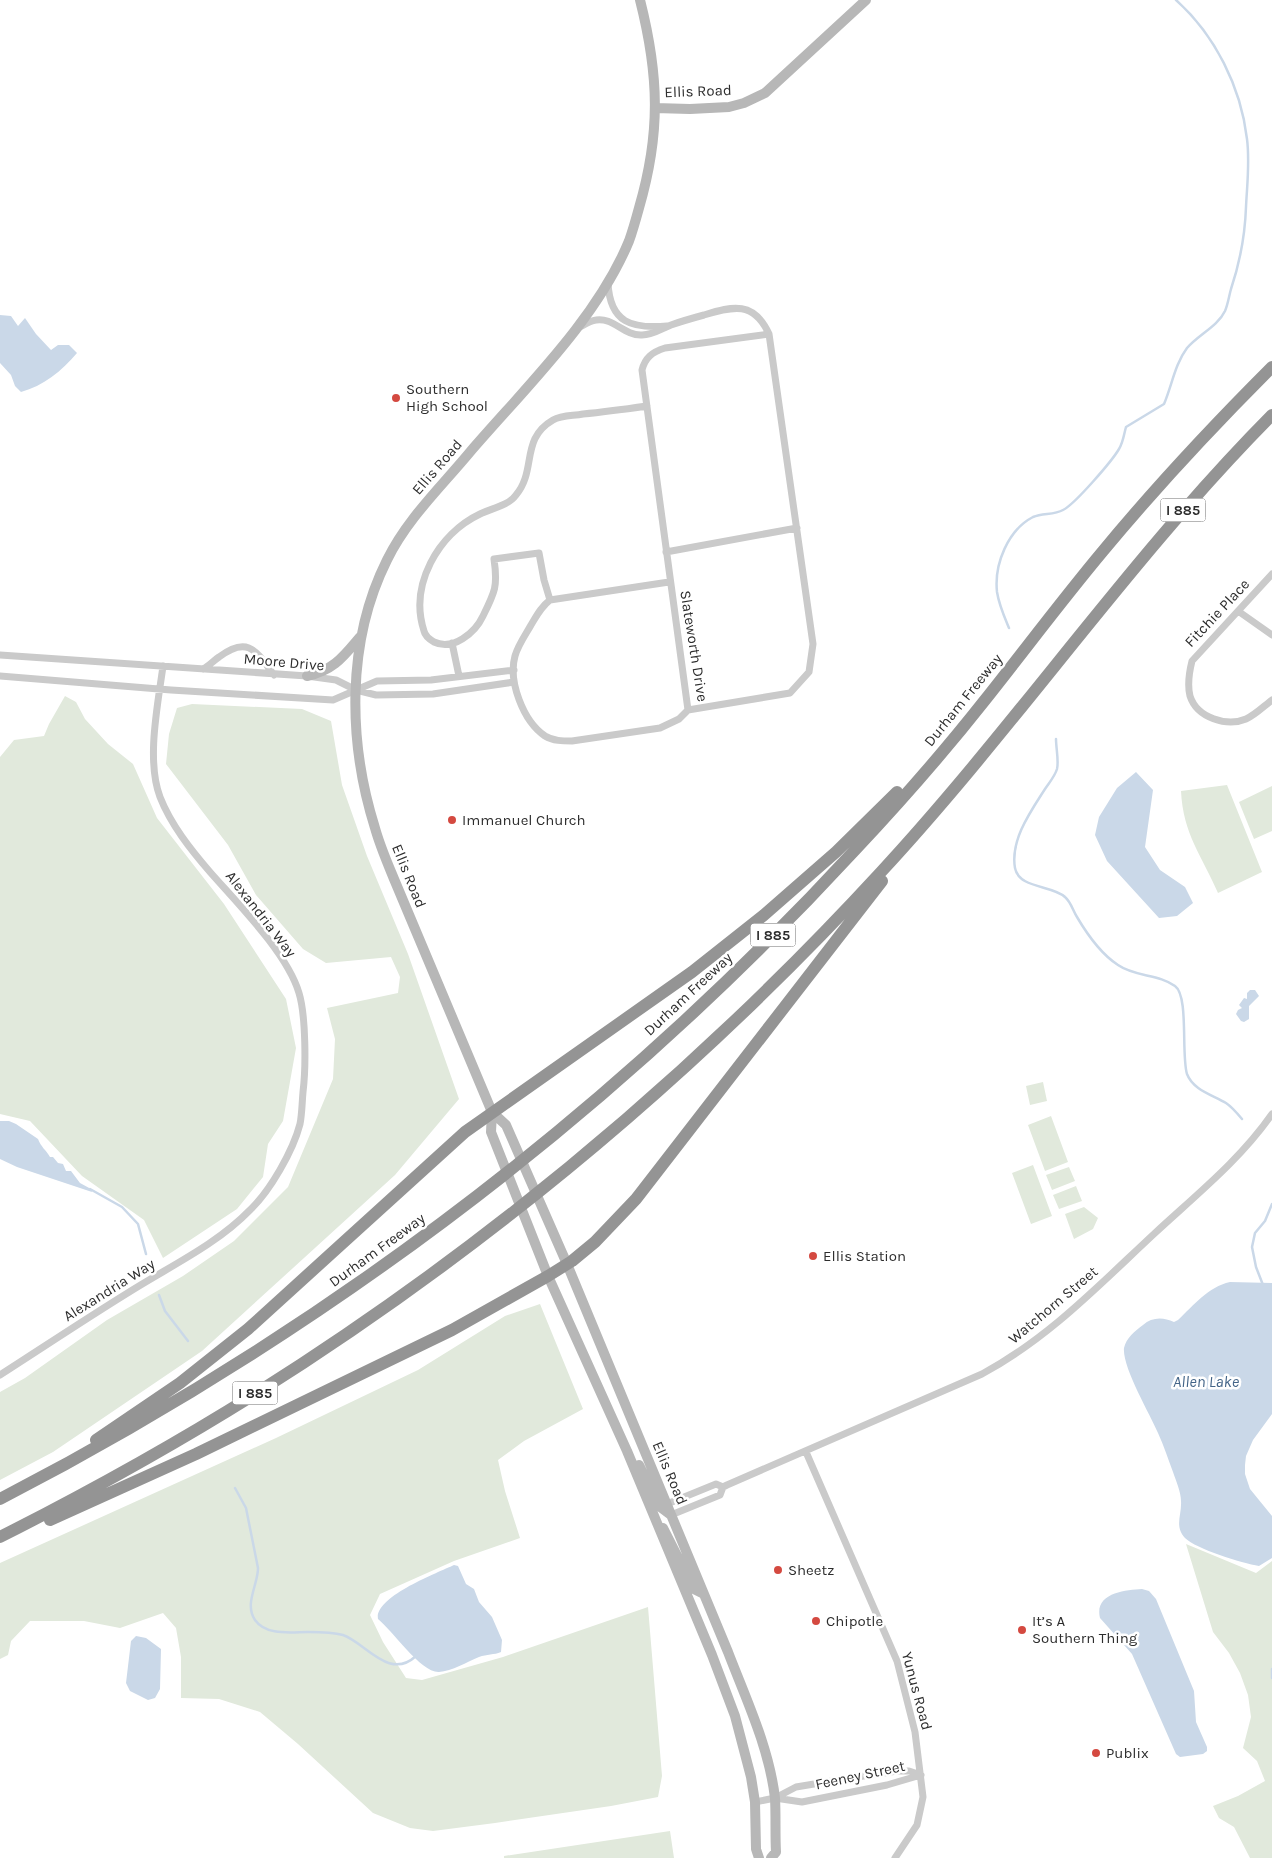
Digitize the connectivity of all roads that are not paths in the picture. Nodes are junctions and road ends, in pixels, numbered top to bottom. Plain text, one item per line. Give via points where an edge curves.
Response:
1 (640, 0) edge
2 (866, 0) edge
3 (655, 108) junction
4 (608, 280) junction
5 (670, 326) junction
6 (575, 329) junction
7 (769, 334) junction
8 (1272, 367) edge
9 (647, 406) junction
10 (1272, 415) edge
11 (798, 528) junction
12 (666, 552) junction
13 (1272, 574) edge
14 (670, 582) junction
15 (550, 600) junction
16 (1238, 611) junction
17 (1272, 635) edge
18 (361, 637) junction
19 (452, 643) junction
20 (0, 655) edge
21 (163, 666) junction
22 (203, 669) junction
23 (514, 670) junction
24 (274, 675) junction
25 (0, 676) edge
26 (307, 676) junction
27 (458, 676) junction
28 (514, 682) junction
29 (160, 689) junction
30 (356, 690) junction
31 (1272, 700) edge
32 (982, 704) junction
33 (688, 710) junction
34 (945, 800) junction
35 (492, 1112) junction
36 (1272, 1114) edge
37 (567, 1264) junction
38 (548, 1276) junction
39 (0, 1375) edge
40 (626, 1451) junction
41 (806, 1452) junction
42 (26, 1486) junction
43 (723, 1487) junction
44 (0, 1499) edge
45 (667, 1504) junction
46 (671, 1515) junction
47 (653, 1517) junction
48 (0, 1537) edge
49 (0, 1542) edge
50 (704, 1594) junction
51 (921, 1775) junction
52 (775, 1798) junction
53 (755, 1802) junction
54 (759, 1858) edge
55 (771, 1858) edge
56 (895, 1858) edge

1 - 3 main road via 650,44
2 - 3 main road, Ellis Road via 765,93 729,107
3 - 4 main road, Ellis Road via 653,149 647,180 629,240
4 - 5 street, Slateworth Drive via 612,306 618,315 633,324 647,327
4 - 6 main road, Ellis Road
5 - 6 street, Slateworth Drive via 642,336 630,334 612,322 602,320
5 - 7 street, Slateworth Drive via 729,307 754,314 764,322
6 - 18 main road, Ellis Road via 400,536 371,598
7 - 9 street, Slateworth Drive via 665,348 653,353 642,370
7 - 11 street, Slateworth Drive
8 - 32 highway, Durham Freeway / I 885 via 1136,512
9 - 12 street, Slateworth Drive
9 - 19 street via 559,417 540,429 532,443 525,481 514,498 466,522 443,542 424,581 420,607 426,636 438,644
10 - 34 highway, I 885 via 1142,557
11 - 12 street
11 - 33 street, Slateworth Drive via 813,644 809,672 790,692
12 - 14 street, Slateworth Drive
13 - 16 street, Fitchie Place
14 - 15 street
14 - 33 street, Slateworth Drive
15 - 19 street via 539,553 494,559 496,587 480,622 466,636
15 - 23 street via 540,609 515,654
16 - 17 street
16 - 31 street, Fitchie Place via 1192,661 1188,678 1190,697 1201,712 1230,723 1247,718
18 - 26 main road via 332,667 320,674
18 - 30 main road, Ellis Road
19 - 27 street
20 - 21 street, Moore Drive
21 - 22 street, Moore Drive
21 - 29 street, Alexandria Way
22 - 24 street, Moore Drive
22 - 24 street via 229,650 242,646 254,650
23 - 27 street
23 - 28 street
24 - 26 street, Moore Drive
25 - 29 street
26 - 30 street, Moore Drive via 336,680
27 - 30 street via 377,681
28 - 30 street, Moore Drive via 432,694 376,695
28 - 33 street via 528,716 545,736 561,740 660,728
29 - 30 street via 333,700
29 - 39 street, Alexandria Way via 154,737 159,795 190,849 282,959 299,992 305,1075 300,1123 282,1165 250,1211 195,1253
30 - 35 main road, Ellis Road via 362,767 379,841
32 - 35 highway via 874,815 764,915 692,972
32 - 42 highway, Durham Freeway / I 885 via 888,814 783,926 648,1054 543,1145 358,1284 238,1364 111,1440
34 - 37 highway via 636,1198 595,1242
34 - 48 highway, I 885 via 866,888 770,986 671,1079 496,1225 378,1312 256,1393 127,1469
35 - 37 main road, Ellis Road via 506,1125
35 - 38 main road, Ellis Road via 491,1132
35 - 42 highway via 452,1142 280,1302 221,1351 142,1409
36 - 41 street, Watchorn Street via 1233,1162 1029,1347 982,1374
37 - 38 highway
37 - 45 main road, Ellis Road
38 - 40 main road, Ellis Road
38 - 49 highway via 423,1345 180,1462
40 - 46 main road via 636,1459 659,1506
40 - 47 main road, Ellis Road
41 - 43 street, Watchorn Street
41 - 51 street, Yunus Road via 900,1667
42 - 44 highway, Durham Freeway / I 885
43 - 45 street, Watchorn Street via 716,1484
43 - 46 street, Watchorn Street via 720,1495
45 - 46 main road, Ellis Road
46 - 50 main road, Ellis Road
47 - 50 main road via 667,1534 694,1589
47 - 53 main road, Ellis Road via 735,1716
50 - 52 main road, Ellis Road via 761,1739
51 - 52 street, Feeney Street via 802,1802
51 - 52 street, Feeney Street via 897,1771 844,1779 796,1787
51 - 56 street, Yunus Road via 923,1797 917,1825
52 - 53 street, Feeney Street
52 - 55 main road, Ellis Road via 776,1852
53 - 54 main road, Ellis Road

